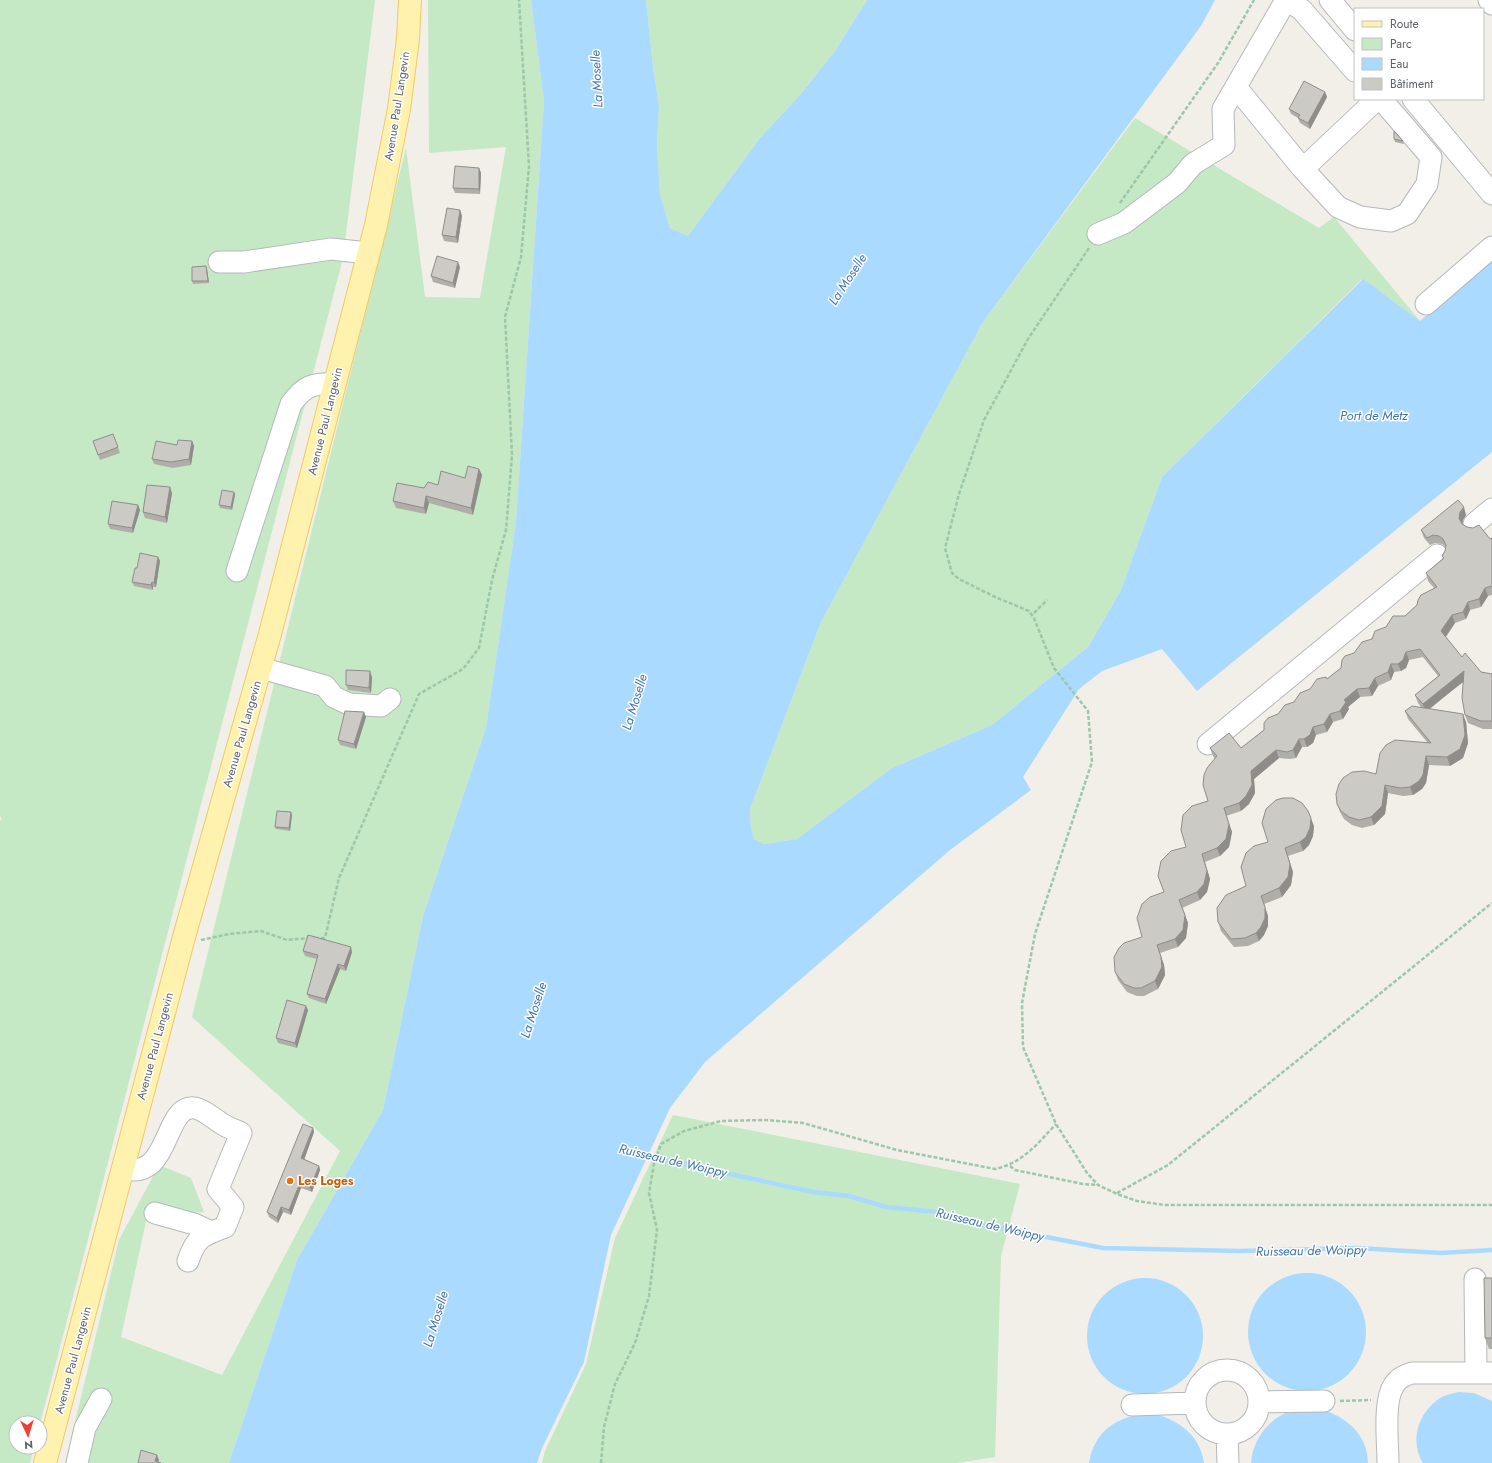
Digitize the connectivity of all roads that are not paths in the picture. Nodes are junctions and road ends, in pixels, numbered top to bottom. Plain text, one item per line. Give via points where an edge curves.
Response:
1 (410, 0) edge
2 (1286, 0) edge
3 (1330, 0) edge
4 (1489, 0) edge
5 (1492, 4) edge
6 (1354, 29) edge
7 (1354, 70) edge
8 (1236, 87) junction
9 (1376, 100) edge
10 (1382, 100) edge
11 (1414, 100) edge
12 (1303, 169) junction
13 (1492, 194) edge
14 (1098, 234) road end
15 (1492, 247) edge
16 (368, 253) junction
17 (219, 262) dead end
18 (1426, 304) dead end
19 (334, 384) junction
20 (1492, 509) edge
21 (1474, 524) dead end
22 (1437, 554) dead end
23 (237, 571) dead end
24 (261, 668) junction
25 (390, 699) dead end
26 (1208, 744) dead end
27 (123, 1168) junction
28 (155, 1213) dead end
29 (211, 1232) junction
30 (188, 1261) dead end
31 (1475, 1279) dead end
32 (1484, 1373) edge
33 (101, 1399) dead end
34 (1324, 1401) road end
35 (1260, 1402) junction
36 (1194, 1403) junction
37 (1132, 1405) dead end
38 (1227, 1434) junction
39 (46, 1463) edge
40 (77, 1463) edge
41 (1228, 1463) edge
42 (1388, 1463) edge

1 - 16 main road, Avenue Paul Langevin via 399,109
2 - 7 street via 1302,10
2 - 8 street
3 - 6 street
4 - 5 street
8 - 12 street
8 - 14 street via 1223,109 1224,145 1194,164 1177,183 1124,223
9 - 12 street
10 - 12 street via 1431,157 1427,184 1406,214 1391,221 1360,217 1338,207
11 - 13 street
15 - 18 street
16 - 17 street via 331,249 244,262
16 - 19 main road, Avenue Paul Langevin
19 - 23 street via 316,384 300,392 291,404
19 - 24 main road, Avenue Paul Langevin
20 - 21 street
22 - 26 street
24 - 25 street via 325,686 334,697 349,704 381,706
24 - 27 main road, Avenue Paul Langevin via 184,937
27 - 29 street via 133,1171 149,1166 174,1122 188,1109 201,1110 241,1133 218,1189 233,1207 225,1227
27 - 39 main road, Avenue Paul Langevin
28 - 29 street via 194,1224
29 - 30 street via 199,1238
31 - 32 street
32 - 42 street via 1412,1373 1403,1376 1394,1384 1388,1400
33 - 40 street via 85,1428
34 - 35 street
35 - 36 street via 1253,1382 1237,1371 1226,1369 1216,1371 1200,1383
35 - 38 street via 1258,1412 1246,1428
36 - 37 street
36 - 38 street via 1196,1413 1208,1428
38 - 41 street

